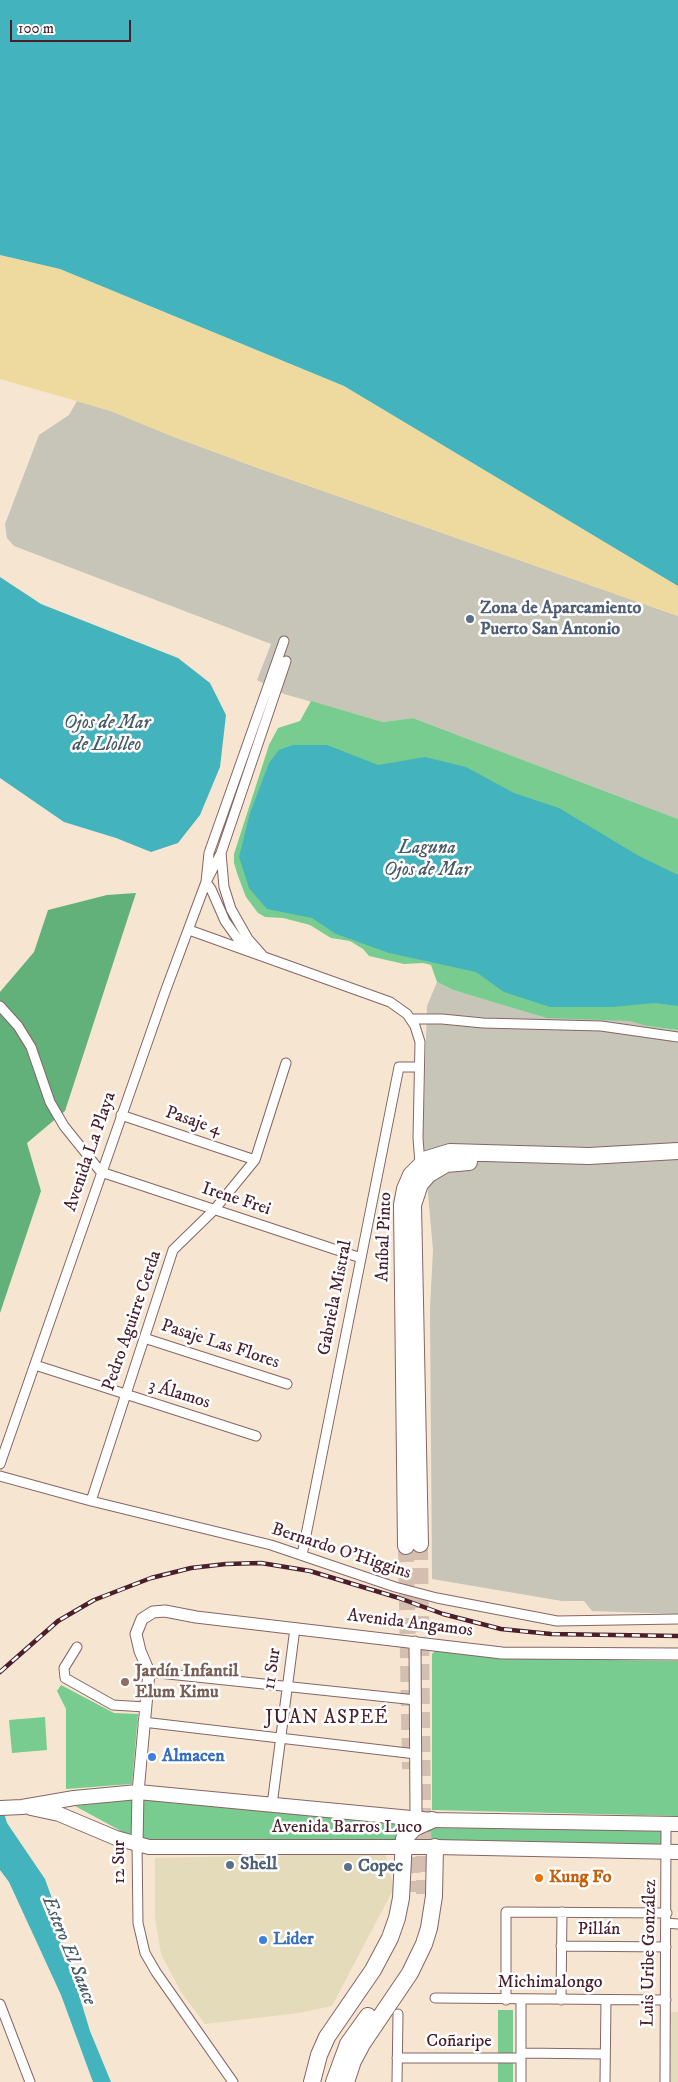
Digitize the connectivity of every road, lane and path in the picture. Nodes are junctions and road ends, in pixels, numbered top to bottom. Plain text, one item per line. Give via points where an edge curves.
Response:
1 (284, 641) dead end
2 (286, 661) dead end
3 (221, 853) junction
4 (206, 882) junction
5 (189, 930) junction
6 (247, 951) junction
7 (265, 958) junction
8 (0, 1006) edge
9 (411, 1019) junction
10 (678, 1037) edge
11 (286, 1063) dead end
12 (419, 1066) junction
13 (121, 1115) junction
14 (678, 1151) edge
15 (255, 1160) junction
16 (678, 1161) edge
17 (422, 1171) junction
18 (101, 1172) junction
19 (214, 1210) junction
20 (361, 1258) junction
21 (144, 1338) junction
22 (35, 1365) junction
23 (287, 1384) dead end
24 (125, 1395) junction
25 (256, 1436) dead end
26 (1, 1459) edge
27 (0, 1476) edge
28 (90, 1501) junction
29 (413, 1545) tunnel mouth
30 (302, 1555) junction
31 (142, 1619) joint
32 (678, 1619) edge
33 (296, 1628) junction
34 (415, 1642) junction
35 (77, 1647) dead end
36 (678, 1654) edge
37 (149, 1672) junction
38 (287, 1686) junction
39 (416, 1700) junction
40 (145, 1707) junction
41 (143, 1722) junction
42 (279, 1740) junction
43 (416, 1754) junction
44 (138, 1792) junction
45 (272, 1805) junction
46 (22, 1807) junction
47 (0, 1808) edge
48 (424, 1819) junction
49 (672, 1824) edge
50 (137, 1844) junction
51 (435, 1847) junction
52 (402, 1848) junction
53 (672, 1851) edge
54 (562, 1912) junction
55 (666, 1913) junction
56 (666, 1924) junction
57 (678, 1924) edge
58 (561, 1946) junction
59 (666, 1947) junction
60 (435, 1998) dead end
61 (506, 2000) junction
62 (521, 2000) junction
63 (561, 2000) junction
64 (606, 2000) junction
65 (666, 2000) junction
66 (0, 2004) edge
67 (398, 2014) dead end
68 (605, 2054) junction
69 (521, 2055) junction
70 (397, 2058) junction
71 (30, 2082) edge
72 (233, 2082) edge
73 (312, 2082) edge
74 (322, 2082) edge
75 (334, 2082) edge
76 (346, 2082) edge
77 (397, 2082) edge
78 (521, 2082) edge
79 (605, 2082) edge
80 (665, 2082) edge

1 - 4 street via 209,853
2 - 3 street
3 - 4 street, Avenida La Playa
3 - 7 street via 222,876 230,909 248,939
4 - 5 street, Avenida La Playa
4 - 6 street via 225,921
5 - 6 street
5 - 13 street, Avenida La Playa
6 - 7 street
7 - 9 street via 390,1002
8 - 18 street via 18,1026 31,1048 50,1102 64,1126
9 - 10 street via 601,1026
9 - 12 street via 420,1042
11 - 15 street, Pedro Aguirre Cerda
12 - 17 street via 418,1138
12 - 20 street, Gabriela Mistral via 399,1067
13 - 15 street, Pasaje 4
13 - 18 street, Avenida La Playa
14 - 17 highway via 589,1156 458,1151 434,1156
15 - 19 street, Pedro Aguirre Cerda
16 - 17 highway, Aníbal Pinto via 581,1167 452,1163
17 - 29 highway, Aníbal Pinto via 408,1181 402,1205
18 - 19 street, Irene Frei
18 - 22 street, Avenida La Playa
19 - 20 street, Irene Frei
19 - 21 street, Pedro Aguirre Cerda via 173,1250
20 - 30 street, Gabriela Mistral
21 - 23 street, Pasaje Las Flores
21 - 24 street, Pedro Aguirre Cerda
22 - 24 street, 3 Álamos
22 - 26 street, Avenida La Playa
24 - 25 street, 3 Álamos
24 - 28 street, Pedro Aguirre Cerda
27 - 28 street, Bernardo O'Higgins
28 - 30 street, Bernardo O'Higgins
30 - 32 street, Bernardo O'Higgins via 436,1598 557,1621
31 - 33 street, Avenida Angamos via 152,1612 165,1611
31 - 37 street, 12 Sur via 137,1628 137,1640
33 - 34 street, Avenida Angamos
33 - 38 street, 11 Sur
34 - 36 street, Avenida Angamos via 502,1653
34 - 39 street
35 - 40 street via 64,1668 65,1678 113,1705
37 - 38 street
37 - 40 street, 12 Sur
38 - 39 street
38 - 42 street, 11 Sur
39 - 43 street
40 - 41 street, 12 Sur
41 - 42 street
41 - 44 street, 12 Sur
42 - 43 street
42 - 45 street, 11 Sur
43 - 48 street
44 - 45 main road, Avenida Barros Luco
44 - 46 main road, Avenida Barros Luco
44 - 50 street, 12 Sur
45 - 48 main road, Avenida Barros Luco
46 - 47 main road, Avenida Barros Luco
46 - 50 main road, Avenida Barros Luco via 58,1814
48 - 49 main road, Avenida Barros Luco
48 - 52 highway via 411,1830
49 - 53 street, Luis Uribe González
50 - 52 main road, Avenida Barros Luco via 149,1847
50 - 72 street, 12 Sur via 138,1923 145,1953
51 - 52 main road, Avenida Barros Luco
51 - 53 main road, Avenida Barros Luco
51 - 76 highway via 434,1896 424,1944 404,1982 362,2044
52 - 73 highway via 400,1898 390,1938 373,1970 327,2037
53 - 55 street, Luis Uribe González
54 - 55 street
54 - 58 street
54 - 61 street via 506,1912
55 - 56 street, Luis Uribe González
56 - 57 street
56 - 59 street, Luis Uribe González
58 - 59 street, Pillán
58 - 63 street
59 - 65 street, Luis Uribe González
60 - 61 street, Michimalongo
61 - 62 street, Michimalongo
62 - 63 street, Michimalongo
62 - 69 street
63 - 64 street, Michimalongo
64 - 65 street, Michimalongo
64 - 68 street
65 - 80 street, Luis Uribe González
66 - 71 street
67 - 70 street
68 - 69 street, Coñaripe
68 - 79 street
69 - 70 street, Coñaripe
69 - 78 street
70 - 77 street
74 - 75 highway via 343,2028 397,1947 418,1893 418,1928 405,1958 348,2044

